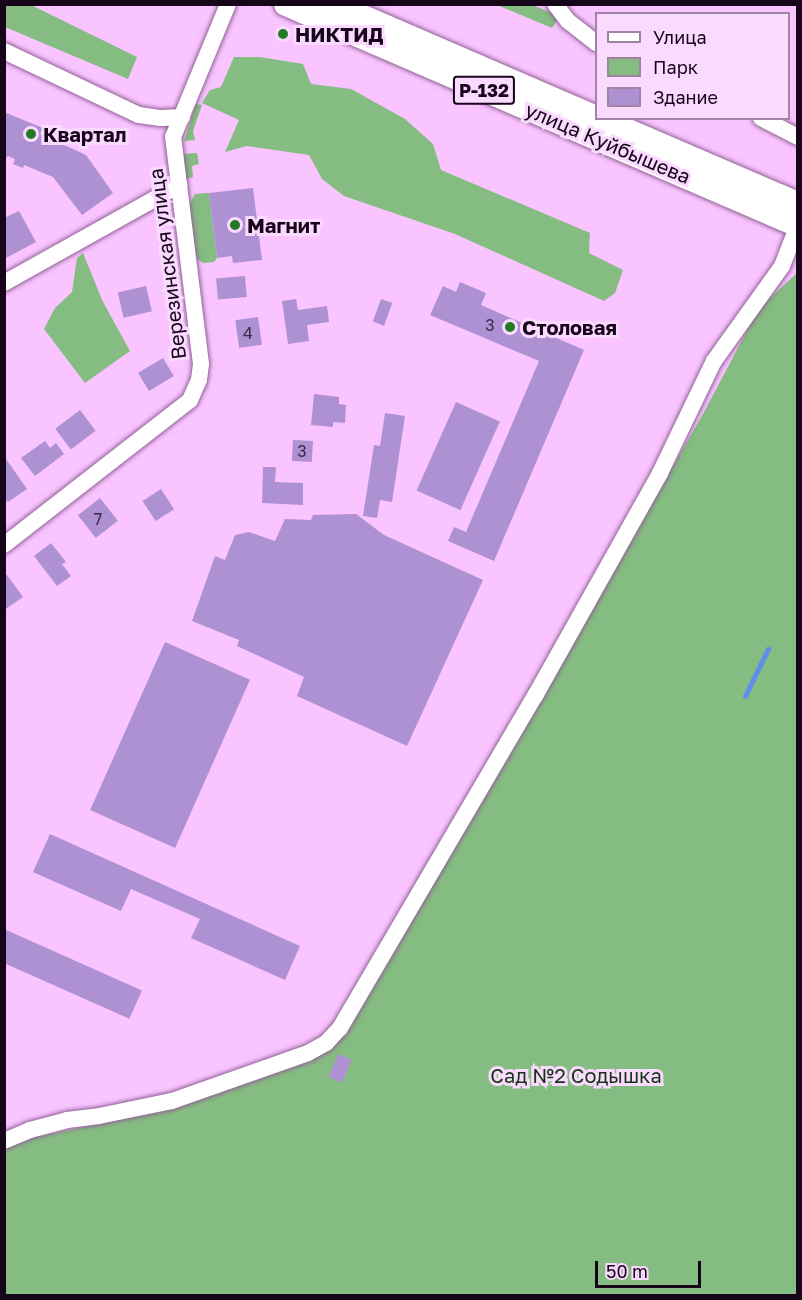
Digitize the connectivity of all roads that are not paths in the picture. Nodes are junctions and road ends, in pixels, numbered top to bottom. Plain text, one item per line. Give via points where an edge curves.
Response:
1 (228, 4) edge
2 (286, 4) edge
3 (333, 4) edge
4 (555, 4) edge
5 (595, 42) edge
6 (4, 51) edge
7 (182, 117) junction
8 (595, 117) edge
9 (602, 120) edge
10 (765, 120) edge
11 (798, 137) edge
12 (179, 185) junction
13 (798, 204) edge
14 (798, 225) edge
15 (4, 283) edge
16 (4, 545) edge
17 (4, 1141) edge

1 - 7 street, Верезинская улица
2 - 14 highway, улица Куйбышева / Р-132
3 - 8 highway, улица Куйбышева / Р-132
4 - 5 street via 576,28
6 - 7 street via 139,115
7 - 12 street, Верезинская улица via 173,137
9 - 13 highway, улица Куйбышева / Р-132
10 - 11 street
12 - 15 street
12 - 16 street, Верезинская улица via 201,364 190,400
14 - 17 street via 782,266 714,361 660,473 529,706 333,1035 308,1053 172,1101 67,1119

